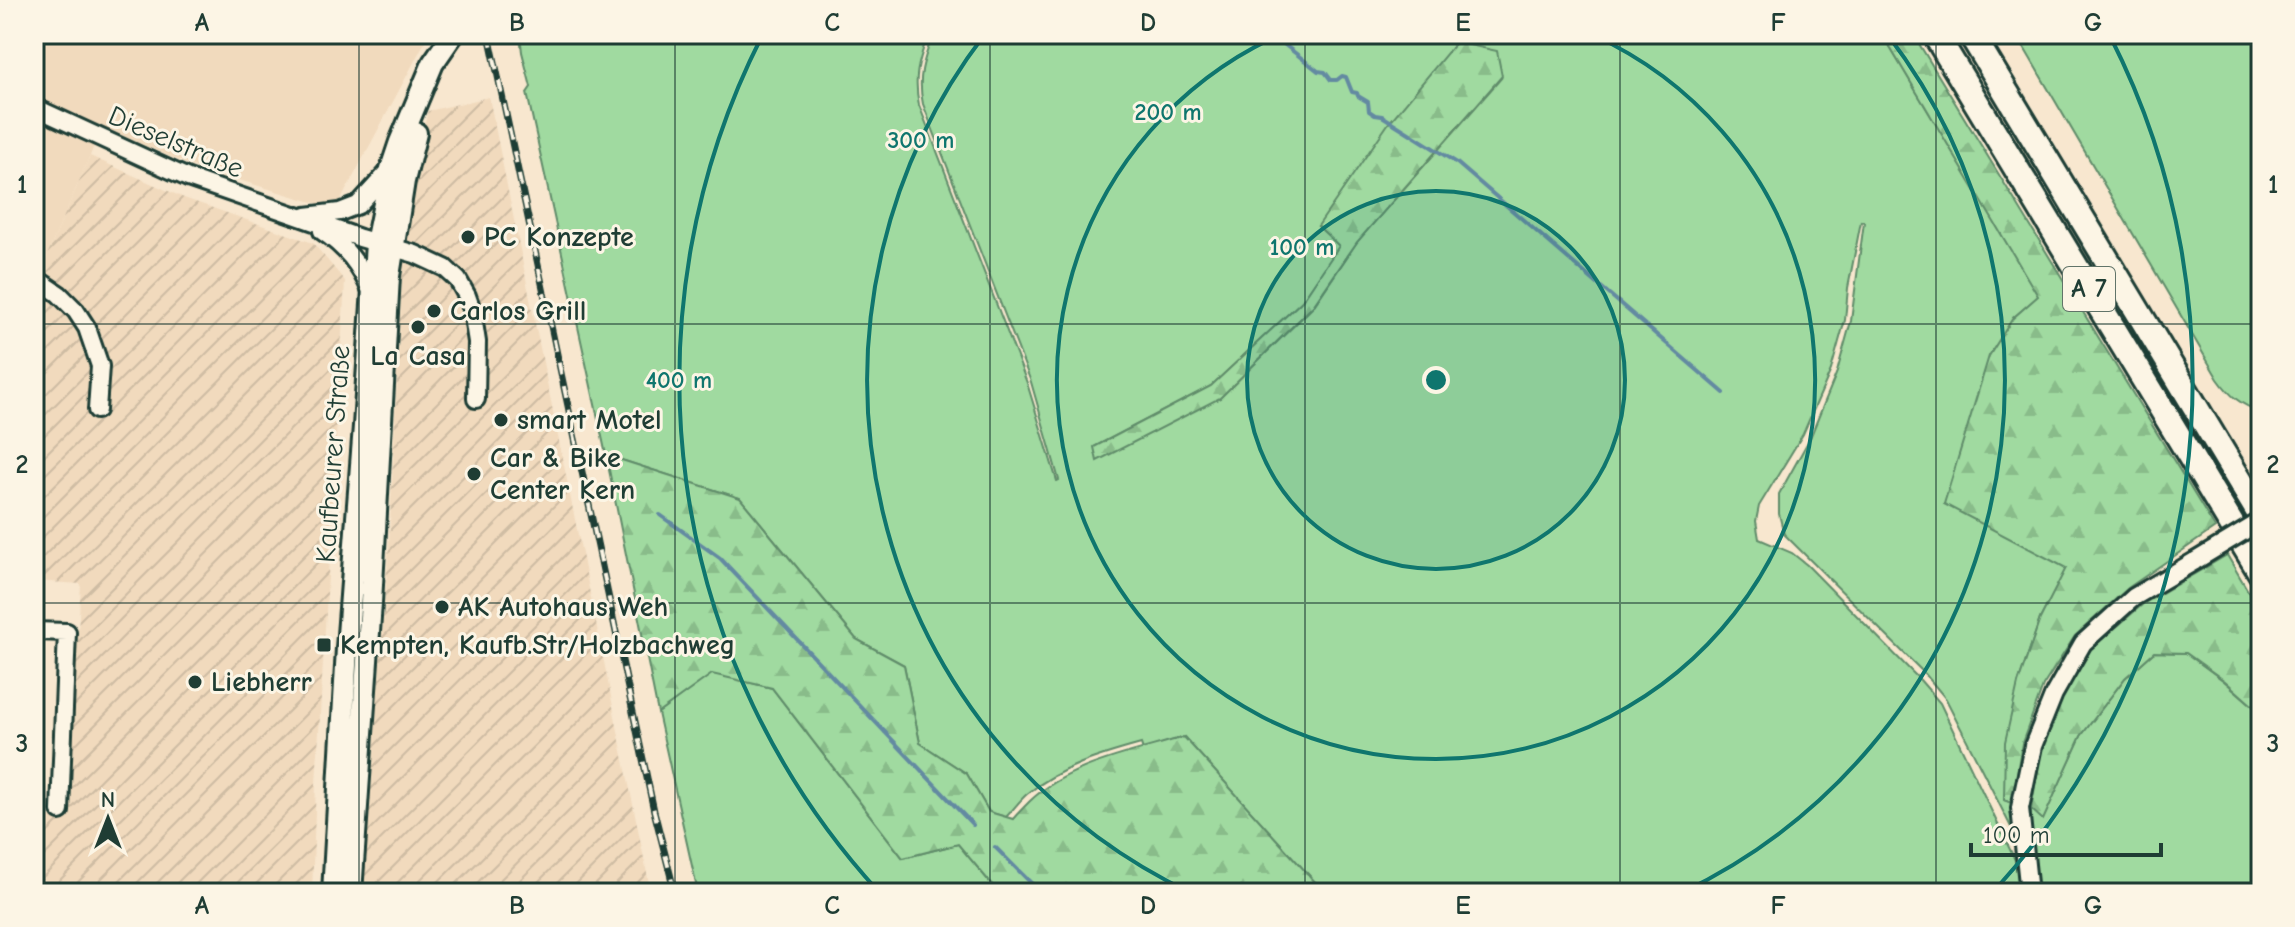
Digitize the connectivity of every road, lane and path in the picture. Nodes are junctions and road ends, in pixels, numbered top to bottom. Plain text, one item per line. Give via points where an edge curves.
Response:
1 (455, 34) edge
2 (1935, 34) edge
3 (1971, 34) edge
4 (34, 107) edge
5 (391, 169) junction
6 (300, 217) junction
7 (384, 244) junction
8 (34, 277) edge
9 (371, 291) junction
10 (476, 399) dead end
11 (97, 410) dead end
12 (2261, 519) edge
13 (2261, 573) edge
14 (34, 631) edge
15 (60, 811) dead end
16 (333, 893) edge
17 (351, 893) edge
18 (2029, 893) edge

1 - 5 main road, Kaufbeurer Straße via 433,63
1 - 7 main road, Kaufbeurer Straße via 414,137
2 - 13 highway, A 7
3 - 12 highway, A 7
4 - 6 street, Dieselstraße via 188,178
5 - 6 street, Dieselstraße via 358,205
5 - 7 main road, Kaufbeurer Straße
6 - 7 street, Dieselstraße
6 - 9 street, Dieselstraße via 349,253
7 - 9 main road, Kaufbeurer Straße
7 - 10 street, Dieselstraße via 430,259 458,280 477,342
7 - 17 main road, Kaufbeurer Straße via 371,603
8 - 11 street via 59,294 87,328 100,366
9 - 16 main road, Kaufbeurer Straße
12 - 18 street, bridge via 2134,597 2083,643 2033,746 2020,808
14 - 15 street via 67,632

